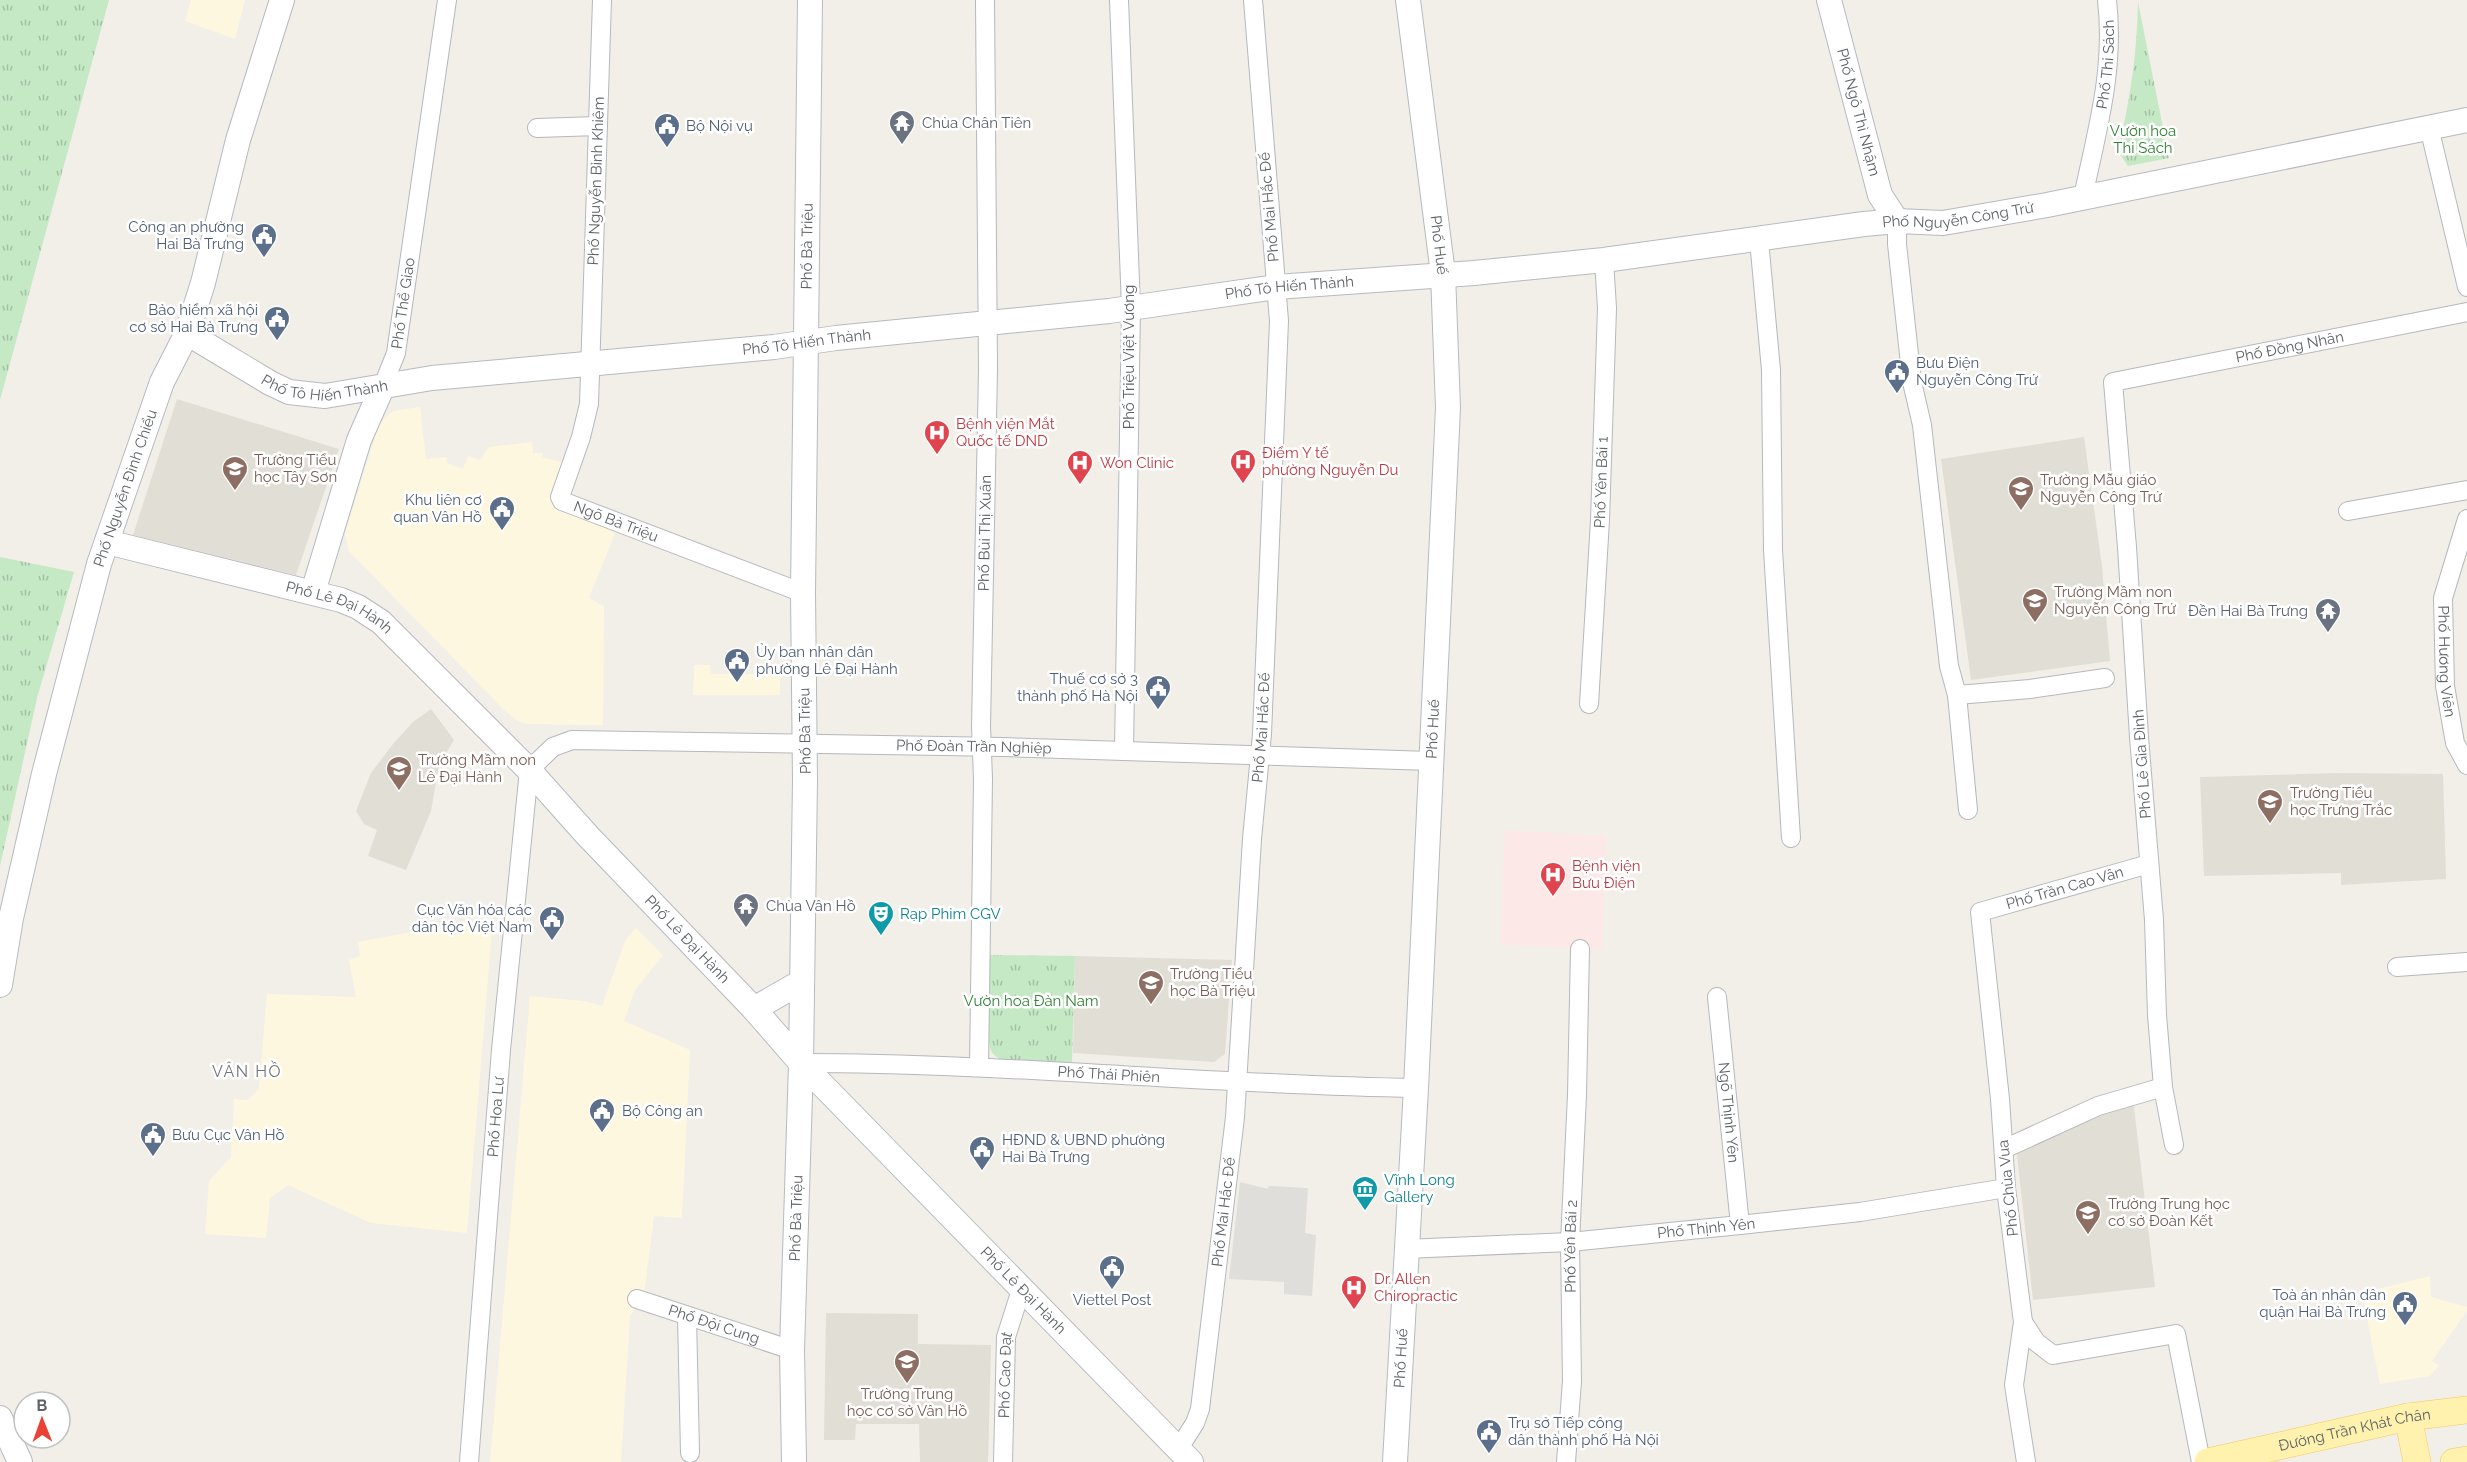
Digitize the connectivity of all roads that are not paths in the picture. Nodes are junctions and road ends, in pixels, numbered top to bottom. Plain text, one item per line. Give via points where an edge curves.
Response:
1 (282, 0) edge
2 (447, 0) edge
3 (602, 0) edge
4 (810, 0) edge
5 (984, 0) edge
6 (1119, 0) edge
7 (1253, 0) edge
8 (1408, 0) edge
9 (1829, 0) edge
10 (2107, 0) edge
11 (2467, 120) edge
12 (597, 126) junction
13 (2429, 127) junction
14 (537, 128) dead end
15 (2083, 197) junction
16 (1897, 221) junction
17 (1759, 240) junction
18 (1604, 260) junction
19 (1443, 274) junction
20 (1276, 287) junction
21 (2467, 287) edge
22 (1131, 307) junction
23 (2467, 312) edge
24 (987, 322) junction
25 (187, 333) junction
26 (807, 343) junction
27 (591, 363) junction
28 (2113, 382) joint
29 (382, 388) junction
30 (2467, 490) edge
31 (2348, 511) dead end
32 (2467, 519) edge
33 (106, 542) junction
34 (313, 592) junction
35 (803, 593) junction
36 (2105, 678) dead end
37 (1956, 695) junction
38 (1589, 704) dead end
39 (805, 744) junction
40 (982, 747) junction
41 (1124, 751) junction
42 (1259, 756) junction
43 (1430, 761) junction
44 (2467, 765) edge
45 (529, 770) junction
46 (1968, 810) dead end
47 (1791, 838) dead end
48 (2149, 864) junction
49 (1980, 912) joint
50 (1580, 949) dead end
51 (2467, 962) edge
52 (2397, 967) dead end
53 (801, 982) junction
54 (0, 985) edge
55 (1717, 997) dead end
56 (754, 1009) junction
57 (801, 1063) junction
58 (979, 1067) junction
59 (1238, 1082) junction
60 (2163, 1087) junction
61 (1416, 1088) junction
62 (2174, 1145) dead end
63 (2004, 1149) junction
64 (2006, 1188) junction
65 (1740, 1225) junction
66 (1570, 1242) junction
67 (1405, 1249) junction
68 (1021, 1290) junction
69 (637, 1299) dead end
70 (687, 1316) junction
71 (2024, 1322) junction
72 (792, 1350) junction
73 (2467, 1410) edge
74 (2408, 1417) junction
75 (0, 1418) edge
76 (690, 1453) dead end
77 (1185, 1455) edge
78 (1396, 1460) edge
79 (2467, 1460) edge
80 (20, 1462) edge
81 (469, 1462) edge
82 (794, 1462) edge
83 (1003, 1462) edge
84 (1566, 1462) edge
85 (2026, 1462) edge
86 (2201, 1462) edge
87 (2208, 1462) edge
88 (2416, 1462) edge
89 (2454, 1462) edge

1 - 25 street, Phố Nguyễn Đình Chiểu via 238,140
2 - 29 street, Phố Thể Giao via 396,353
3 - 12 street, Phố Nguyễn Bỉnh Khiêm
4 - 26 street, Phố Bà Triệu
5 - 24 street, Phố Bùi Thị Xuân
6 - 22 street, Phố Triệu Việt Vương
7 - 20 street, Phố Mai Hắc Đế
8 - 19 street, Phố Huế
9 - 16 street, Phố Ngô Thì Nhậm via 1880,195
10 - 15 street, Phố Thi Sách via 2110,29 2104,105
11 - 13 street, Phố Nguyễn Công Trứ
12 - 14 street
12 - 27 street, Phố Nguyễn Bỉnh Khiêm
13 - 15 street, Phố Nguyễn Công Trứ
13 - 21 street
15 - 16 street, Phố Nguyễn Công Trứ via 1943,222
16 - 17 street, Phố Nguyễn Công Trứ
16 - 37 street via 1912,382 1922,425 1949,666
17 - 18 street, Phố Nguyễn Công Trứ
17 - 47 street via 1771,370 1773,549
18 - 19 street, Phố Nguyễn Công Trứ
18 - 38 street, Phố Yên Bái 1 via 1607,308 1601,508
19 - 20 street, Phố Tô Hiến Thành
19 - 43 street, Phố Huế via 1448,408
20 - 22 street, Phố Tô Hiến Thành
20 - 42 street, Phố Mai Hắc Đế via 1279,321
22 - 24 street, Phố Tô Hiến Thành
22 - 41 street, Phố Triệu Việt Vương
23 - 28 street, Phố Đồng Nhân
24 - 26 street, Phố Tô Hiến Thành
24 - 40 street, Phố Bùi Thị Xuân
25 - 29 street, Phố Tô Hiến Thành via 289,392 325,396
25 - 33 street, Phố Nguyễn Đình Chiểu via 162,382
26 - 27 street, Phố Tô Hiến Thành
26 - 35 street, Phố Bà Triệu
27 - 29 street, Phố Tô Hiến Thành via 432,378
27 - 35 street, Ngõ Bà Triệu via 589,404 560,496 562,501
28 - 48 street, Phố Lê Gia Đỉnh
29 - 34 street, Phố Thể Giao via 359,440
30 - 31 street
32 - 44 street, Phố Hương Viên via 2443,598 2445,686 2455,743
33 - 34 street, Phố Lê Đại Hành
33 - 54 street, Phố Nguyễn Đình Chiểu via 44,774 10,918
34 - 45 street, Phố Lê Đại Hành via 358,607 381,622
35 - 39 street, Phố Bà Triệu
36 - 37 street
37 - 46 street
39 - 40 street, Phố Đoàn Trần Nghiệp
39 - 45 street, Phố Đoàn Trần Nghiệp via 572,740 553,747
39 - 53 street, Phố Bà Triệu
40 - 41 street, Phố Đoàn Trần Nghiệp
40 - 58 street, Phố Bùi Thị Xuân
41 - 42 street, Phố Đoàn Trần Nghiệp
42 - 43 street, Phố Đoàn Trần Nghiệp
42 - 59 street, Phố Mai Hắc Đế
43 - 61 street, Phố Huế
45 - 56 street, Phố Lê Đại Hành
45 - 81 street, Phố Hoa Lư via 501,1050
48 - 49 street, Phố Trần Cao Vân
48 - 60 street, Phố Lê Gia Đỉnh
49 - 63 street, Phố Chùa Vua
50 - 66 street, Phố Yên Bái 2
51 - 52 street
53 - 56 street
53 - 57 street, Phố Bà Triệu
55 - 65 street, Ngõ Thịnh Yên
56 - 57 street, Phố Lê Đại Hành
57 - 58 street, Phố Thái Phiên
57 - 68 street, Phố Lê Đại Hành
57 - 72 street, Phố Bà Triệu
58 - 59 street, Phố Thái Phiên
59 - 61 street, Phố Thái Phiên
59 - 77 street, Phố Mai Hắc Đế via 1200,1409
60 - 62 street, Phố Lê Gia Đỉnh
60 - 63 street via 2098,1106
61 - 67 street, Phố Huế
63 - 64 street, Phố Chùa Vua
64 - 65 street, Phố Thịnh Yên via 1860,1212
64 - 71 street, Phố Chùa Vua
65 - 66 street, Phố Thịnh Yên
66 - 67 street, Phố Thịnh Yên
66 - 84 street, Phố Yên Bái 2 via 1572,1381
67 - 78 street, Phố Huế
68 - 77 street, Phố Lê Đại Hành
68 - 83 street, Phố Cao Đạt via 1006,1337
69 - 70 street, Phố Đội Cung
70 - 72 street, Phố Đội Cung
70 - 76 street
71 - 85 street, Phố Chùa Vua via 2014,1385
71 - 86 street via 2036,1342 2053,1355 2176,1334
72 - 82 street, Phố Bà Triệu
73 - 74 main road, Đường Trần Khát Chân
74 - 87 main road, Đường Trần Khát Chân
74 - 88 main road
75 - 80 street
79 - 89 main road

